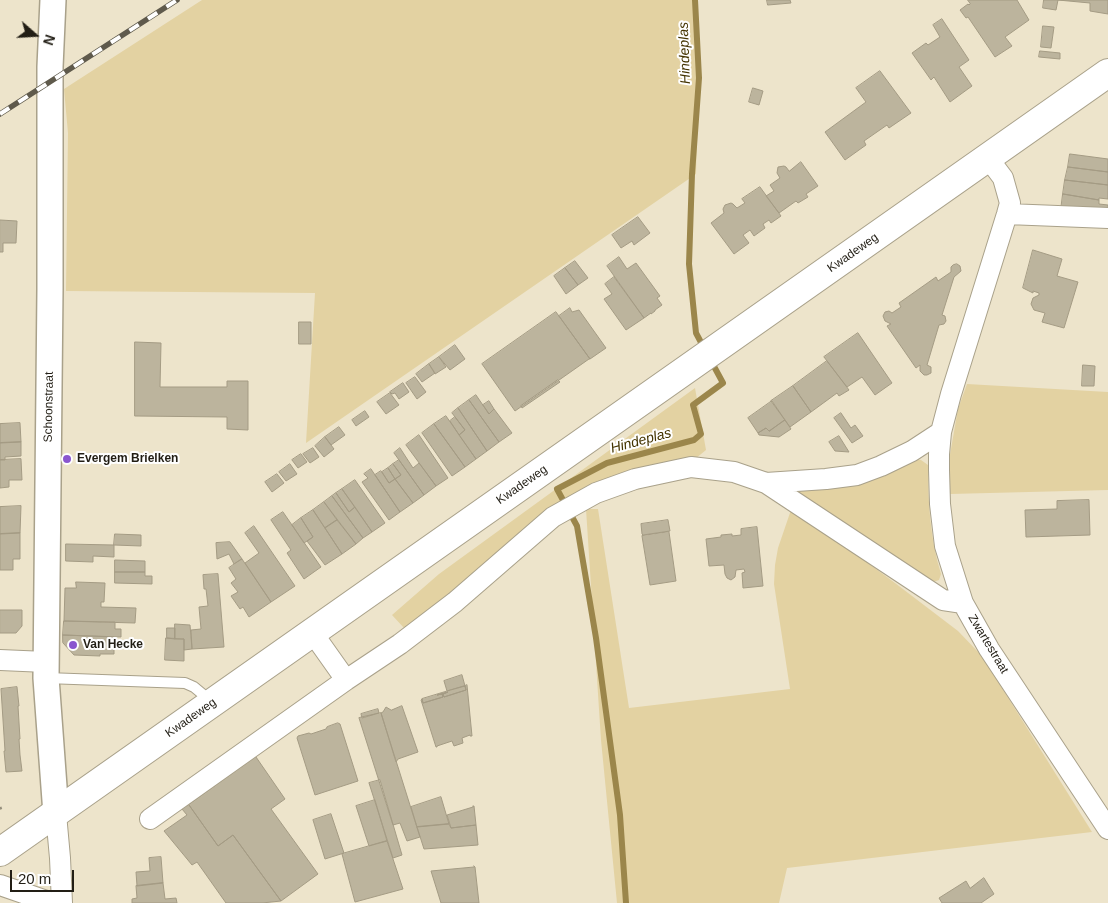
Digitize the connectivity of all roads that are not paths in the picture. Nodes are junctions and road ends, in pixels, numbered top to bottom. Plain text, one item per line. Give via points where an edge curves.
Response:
1 (53, 0) edge
2 (1108, 73) edge
3 (988, 158) junction
4 (1007, 214) junction
5 (1108, 218) edge
6 (941, 432) junction
7 (766, 484) junction
8 (963, 604) junction
9 (312, 632) junction
10 (0, 660) edge
11 (46, 670) junction
12 (346, 680) junction
13 (213, 702) junction
14 (56, 814) junction
15 (150, 819) dead end
16 (1108, 829) edge
17 (0, 852) edge
18 (0, 885) edge
19 (52, 903) edge
20 (62, 903) edge

1 - 11 street, Schoonstraat
2 - 3 main road, Kwadeweg
3 - 4 street via 1003,178 1010,203
3 - 9 main road, Kwadeweg
4 - 5 street
4 - 6 street
6 - 7 street via 912,451 857,475
6 - 8 street via 938,470 945,546
7 - 8 street, Zwartestraat via 943,600
7 - 12 street via 734,472 691,467 635,479 596,493 553,517 455,602
8 - 16 street, Zwartestraat via 989,649
9 - 12 street
9 - 13 main road, Kwadeweg
10 - 11 street
11 - 13 lane via 185,683
11 - 14 street, Schoonstraat
12 - 15 street
13 - 14 main road, Kwadeweg
14 - 17 main road, Kwadeweg
14 - 20 street
18 - 19 street

